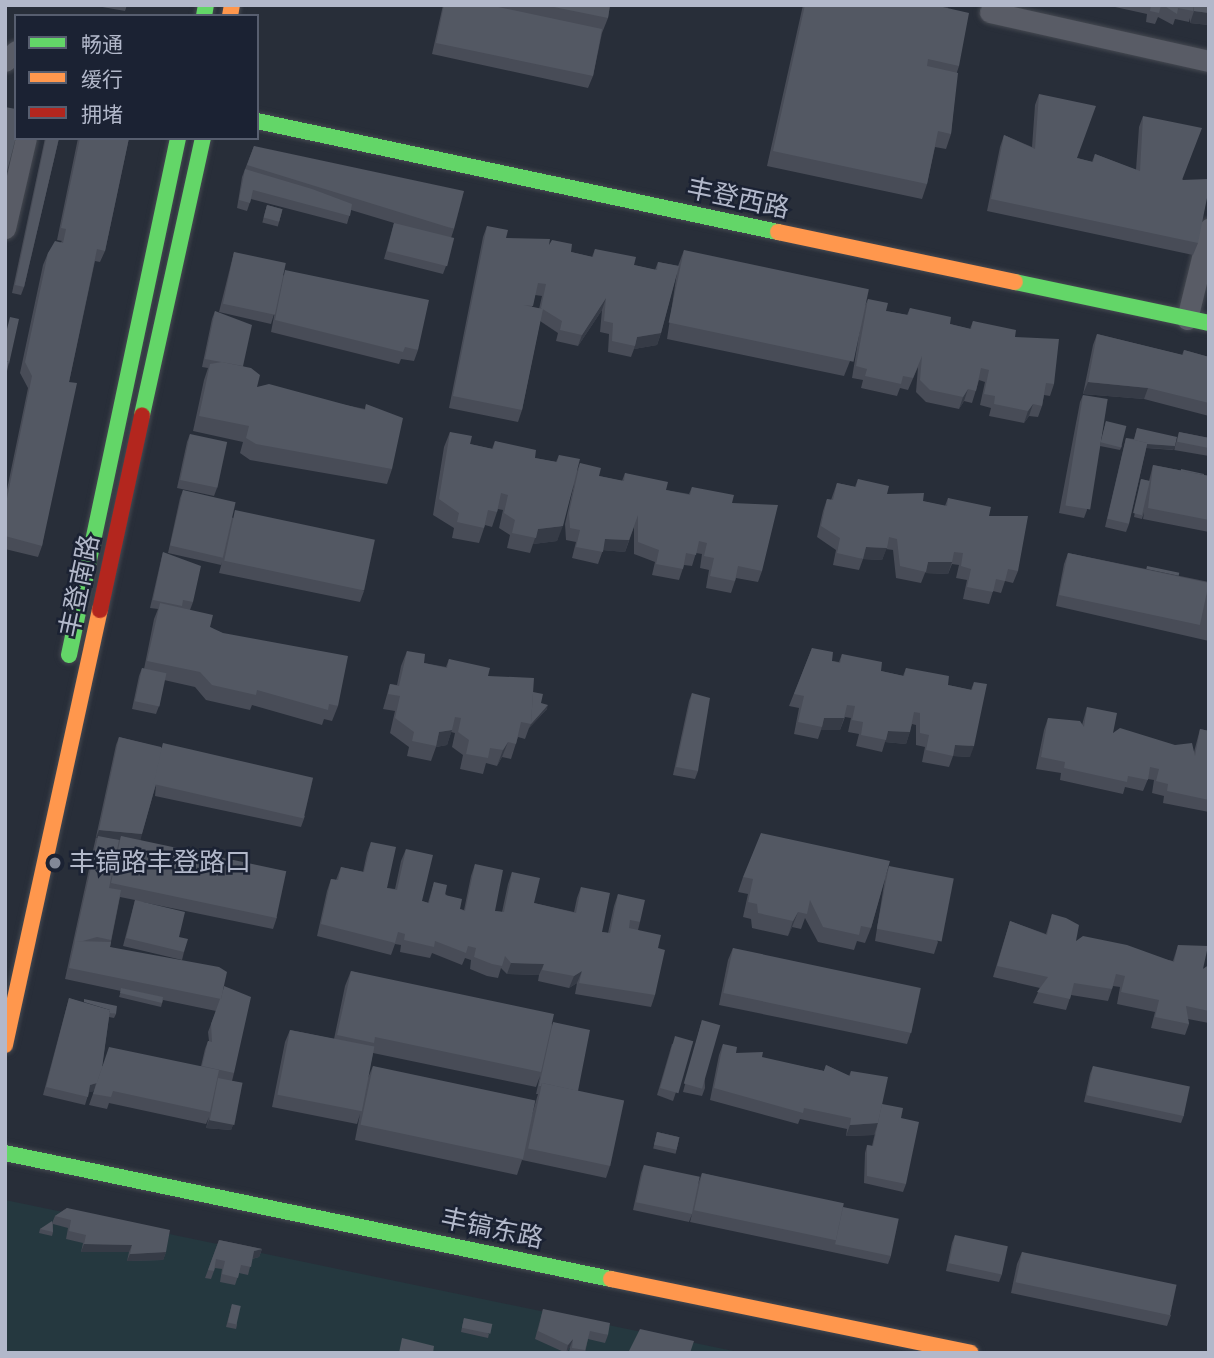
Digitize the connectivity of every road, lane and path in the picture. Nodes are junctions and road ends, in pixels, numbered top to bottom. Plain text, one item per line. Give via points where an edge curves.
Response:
1 (990, 12) dead end
2 (1209, 61) edge
3 (259, 121) edge
4 (26, 140) edge
5 (178, 140) edge
6 (203, 140) edge
7 (5, 228) edge
8 (1209, 229) edge
9 (1188, 319) junction
10 (1209, 323) edge
11 (64, 680) dead end
12 (44, 775) dead end
13 (5, 960) edge
14 (5, 1045) edge
15 (5, 1153) edge
16 (970, 1353) edge

1 - 2 street
3 - 9 street, 丰登西路
4 - 7 street
5 - 11 street, 丰登南路
6 - 14 street, 丰登南路
8 - 9 street
9 - 10 street, 丰登西路
12 - 13 street
15 - 16 street, 丰镐东路

